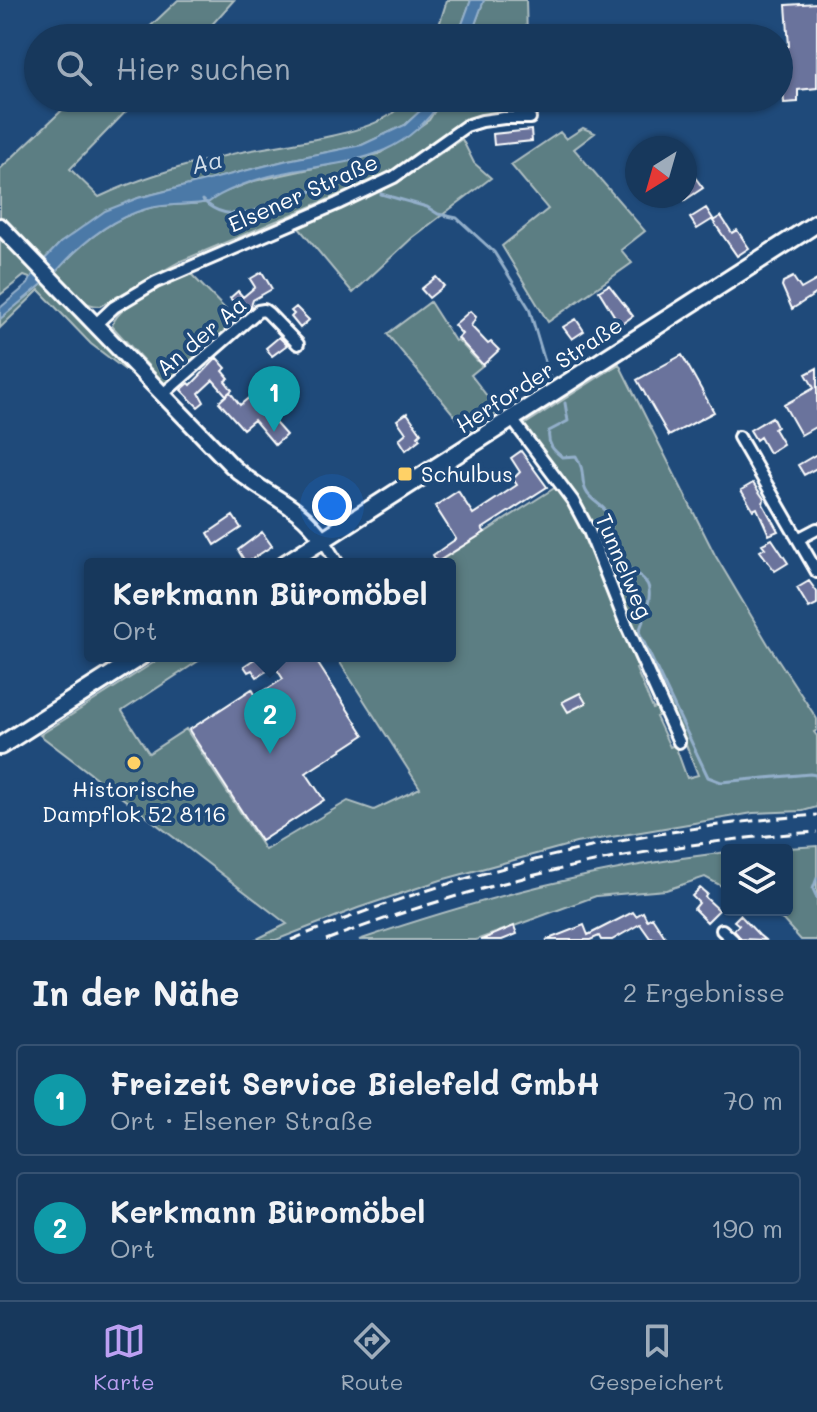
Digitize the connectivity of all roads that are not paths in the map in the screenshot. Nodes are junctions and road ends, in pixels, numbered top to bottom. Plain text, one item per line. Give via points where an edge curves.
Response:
1 (530, 118) dead end
2 (0, 226) edge
3 (816, 226) edge
4 (96, 324) junction
5 (298, 344) dead end
6 (163, 394) junction
7 (511, 418) junction
8 (739, 437) dead end
9 (817, 529) edge
10 (798, 539) junction
11 (323, 540) junction
12 (294, 558) edge
13 (334, 558) edge
14 (817, 572) edge
15 (132, 662) edge
16 (679, 742) dead end
17 (0, 746) edge
18 (722, 930) dead end
19 (733, 940) edge

1 - 4 street, Elsener Straße via 466,126 394,177 156,282
2 - 4 main road
3 - 7 main road, Herforder Straße
4 - 6 main road
5 - 6 street, An der Aa via 268,313 258,311
6 - 11 main road via 242,475 300,512
7 - 11 main road, Herforder Straße
7 - 16 street, Tunnelweg via 589,531
8 - 10 street
9 - 10 street
10 - 14 street
11 - 12 main road, Herforder Straße
11 - 13 street
15 - 17 main road
18 - 19 street

